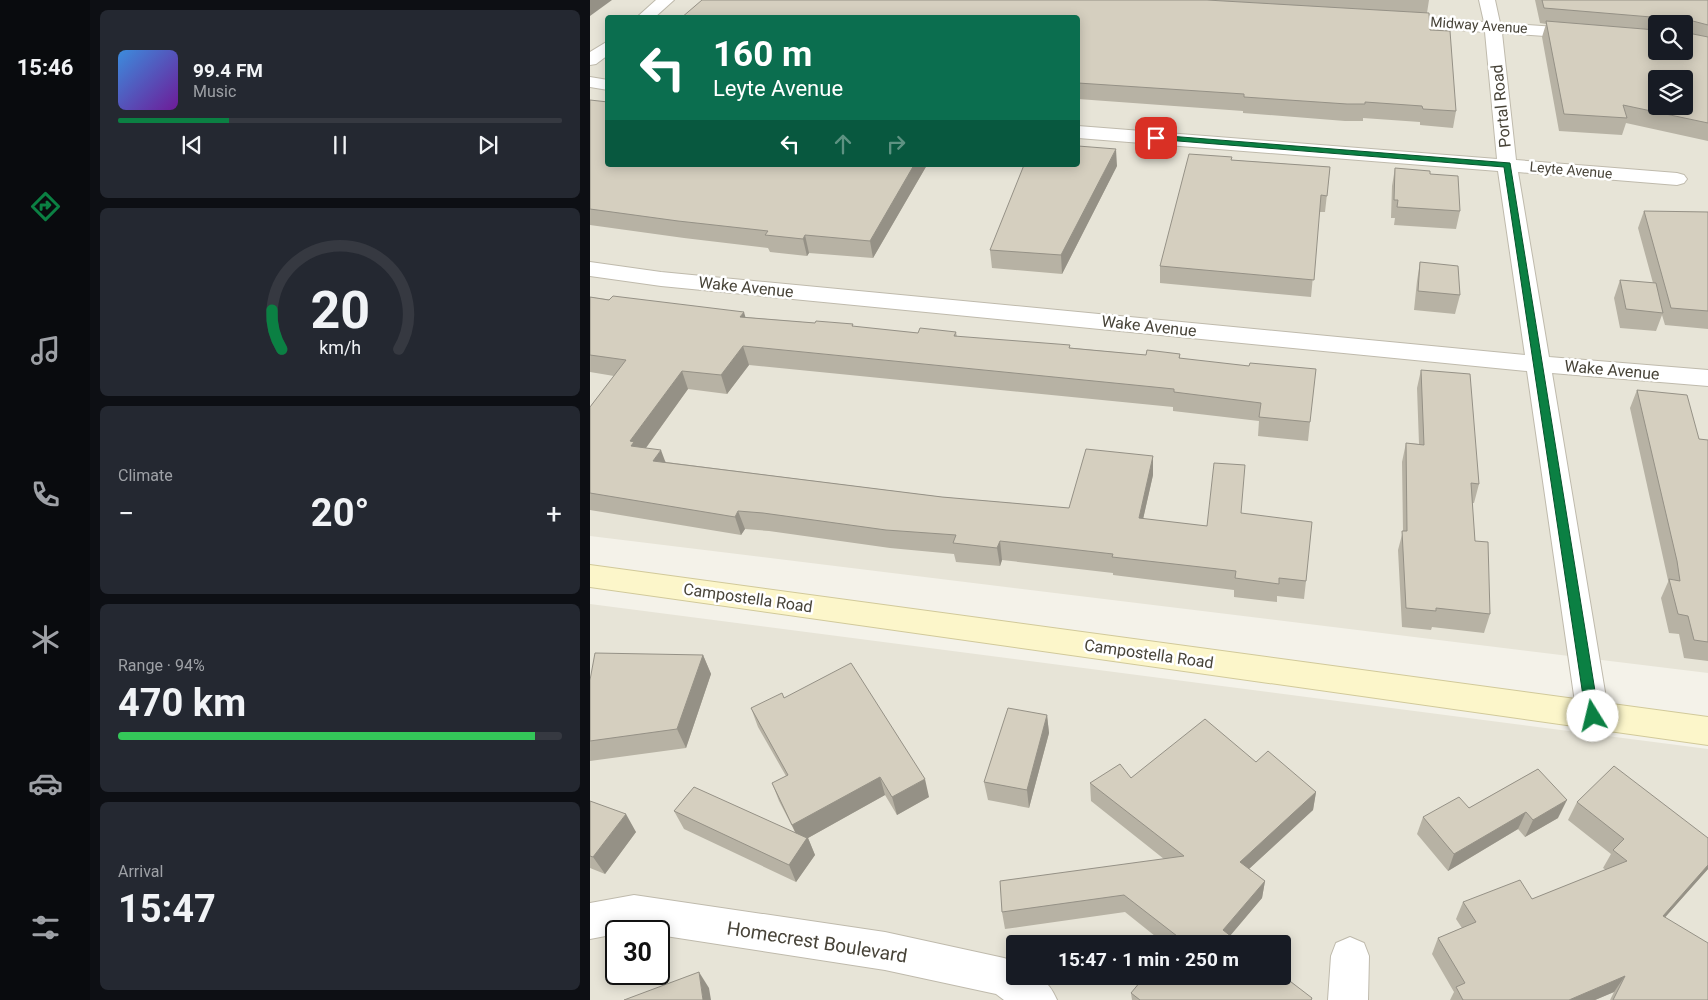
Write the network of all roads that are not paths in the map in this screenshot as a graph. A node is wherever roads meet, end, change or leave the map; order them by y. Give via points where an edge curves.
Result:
1 (666, 0) edge
2 (1487, 0) edge
3 (648, 15) edge
4 (1373, 19) edge
5 (1493, 26) junction
6 (1648, 38) edge
7 (605, 48) edge
8 (590, 60) edge
9 (590, 82) edge
10 (605, 84) edge
11 (1080, 132) edge
12 (1508, 165) junction
13 (1677, 179) dead end
14 (590, 269) edge
15 (1538, 364) junction
16 (1708, 378) edge
17 (590, 576) edge
18 (1593, 716) junction
19 (1708, 731) edge
20 (590, 922) edge
21 (1350, 956) dead end
22 (1037, 1000) edge
23 (1348, 1000) edge

1 - 3 street
2 - 5 street, Portal Road
4 - 5 street, Midway Avenue
5 - 6 street, Midway Avenue
5 - 12 street, Portal Road
7 - 8 street
9 - 10 street
11 - 12 street, Leyte Avenue
12 - 13 street, Leyte Avenue
12 - 15 street, Portal Road
14 - 15 street, Wake Avenue via 680,281
15 - 16 street, Wake Avenue
15 - 18 street, Portal Road
17 - 18 main road, Campostella Road
18 - 19 main road, Campostella Road
20 - 22 street, Homecrest Boulevard via 634,913 885,951 1004,977
21 - 23 street

